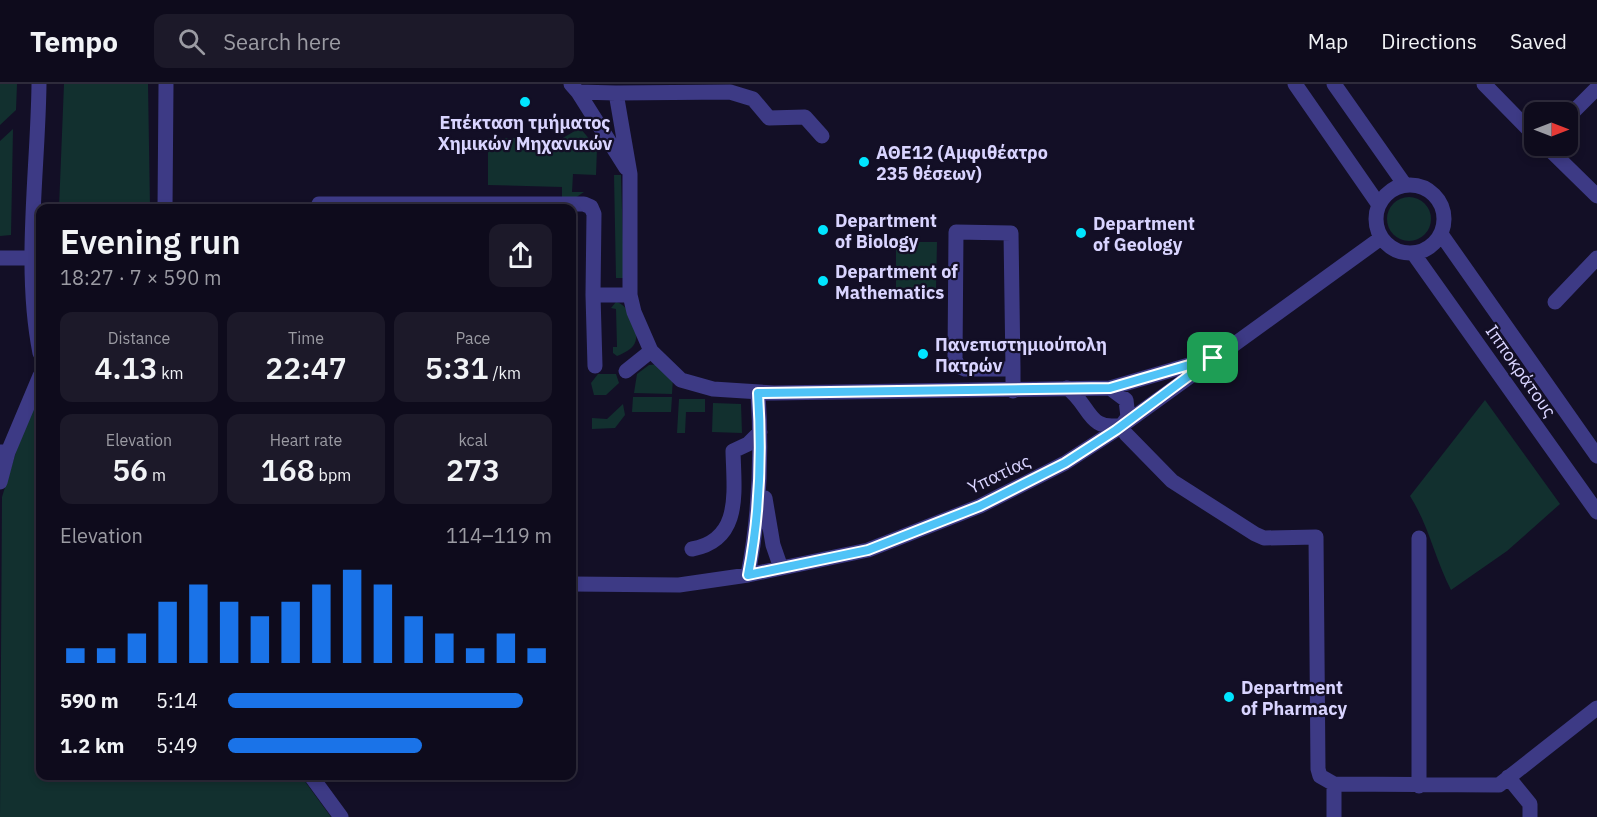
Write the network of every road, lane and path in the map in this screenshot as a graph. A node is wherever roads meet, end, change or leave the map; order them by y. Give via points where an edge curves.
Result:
1 (39, 84) edge
2 (1295, 84) edge
3 (1334, 84) edge
4 (1484, 84) edge
5 (166, 85) edge
6 (575, 88) edge
7 (1597, 88) edge
8 (616, 93) junction
9 (1578, 107) edge
10 (1524, 125) edge
11 (822, 136) dead end
12 (1556, 156) edge
13 (630, 174) junction
14 (1405, 185) junction
15 (1597, 196) edge
16 (38, 204) edge
17 (165, 204) edge
18 (576, 204) edge
19 (1379, 205) junction
20 (1441, 234) junction
21 (1381, 238) junction
22 (1413, 253) junction
23 (0, 258) edge
24 (36, 258) edge
25 (1597, 258) edge
26 (36, 286) edge
27 (593, 295) junction
28 (630, 295) junction
29 (1555, 302) dead end
30 (36, 321) edge
31 (651, 351) junction
32 (1213, 358) junction
33 (595, 366) dead end
34 (1013, 369) junction
35 (626, 371) dead end
36 (36, 384) edge
37 (1067, 388) junction
38 (1110, 388) junction
39 (1013, 391) junction
40 (758, 393) junction
41 (1089, 414) junction
42 (1124, 429) junction
43 (760, 432) junction
44 (4, 452) edge
45 (1079, 454) junction
46 (1597, 456) edge
47 (761, 477) junction
48 (0, 482) edge
49 (1597, 512) edge
50 (1419, 538) dead end
51 (692, 549) dead end
52 (782, 568) junction
53 (748, 575) junction
54 (576, 584) edge
55 (1597, 708) edge
56 (1508, 777) junction
57 (314, 780) edge
58 (1334, 784) junction
59 (1419, 786) junction
60 (341, 817) edge
61 (1334, 817) edge
62 (1530, 817) edge

1 - 16 street
2 - 19 street
3 - 14 street
4 - 10 street
5 - 17 street
6 - 8 street
6 - 13 street
7 - 9 street
8 - 11 street via 730,92 753,99 769,118 805,117
8 - 13 street
12 - 15 street
13 - 28 street
14 - 19 street via 1389,191
14 - 20 street via 1422,187 1434,195 1444,214
18 - 27 street via 591,207 594,214
19 - 21 street via 1376,222
20 - 22 street via 1427,248
20 - 46 street, Ιπποκράτους
21 - 22 street via 1393,248
21 - 32 street, Υπατίας
22 - 49 street, Ιπποκράτους
23 - 24 street
25 - 29 street
26 - 30 street
27 - 28 street
27 - 33 street
28 - 31 street
31 - 35 street
31 - 40 street via 681,380 701,387
32 - 38 street
32 - 42 street, Υπατίας
34 - 34 street via 1011,233 956,232 955,359 965,369
34 - 39 street
36 - 44 street
37 - 38 street
37 - 39 street
37 - 41 street via 1077,395
38 - 42 street via 1126,400 1128,417
39 - 40 street
40 - 43 street
41 - 42 street via 1104,427
41 - 45 street
42 - 45 street, Υπατίας
42 - 58 street via 1172,481 1255,534 1264,538 1316,537 1318,769 1320,776
43 - 47 street
43 - 51 street via 733,451 731,515 723,535 709,546
44 - 48 street
45 - 52 street, Υπατίας via 980,506 923,530 868,550
47 - 52 street via 773,545
47 - 53 street
50 - 59 street
52 - 53 street, Υπατίας
53 - 54 street, Υπατίας via 680,585
55 - 56 street
56 - 59 street via 1498,785
56 - 62 street via 1530,804
57 - 60 street
58 - 59 street
58 - 61 street

